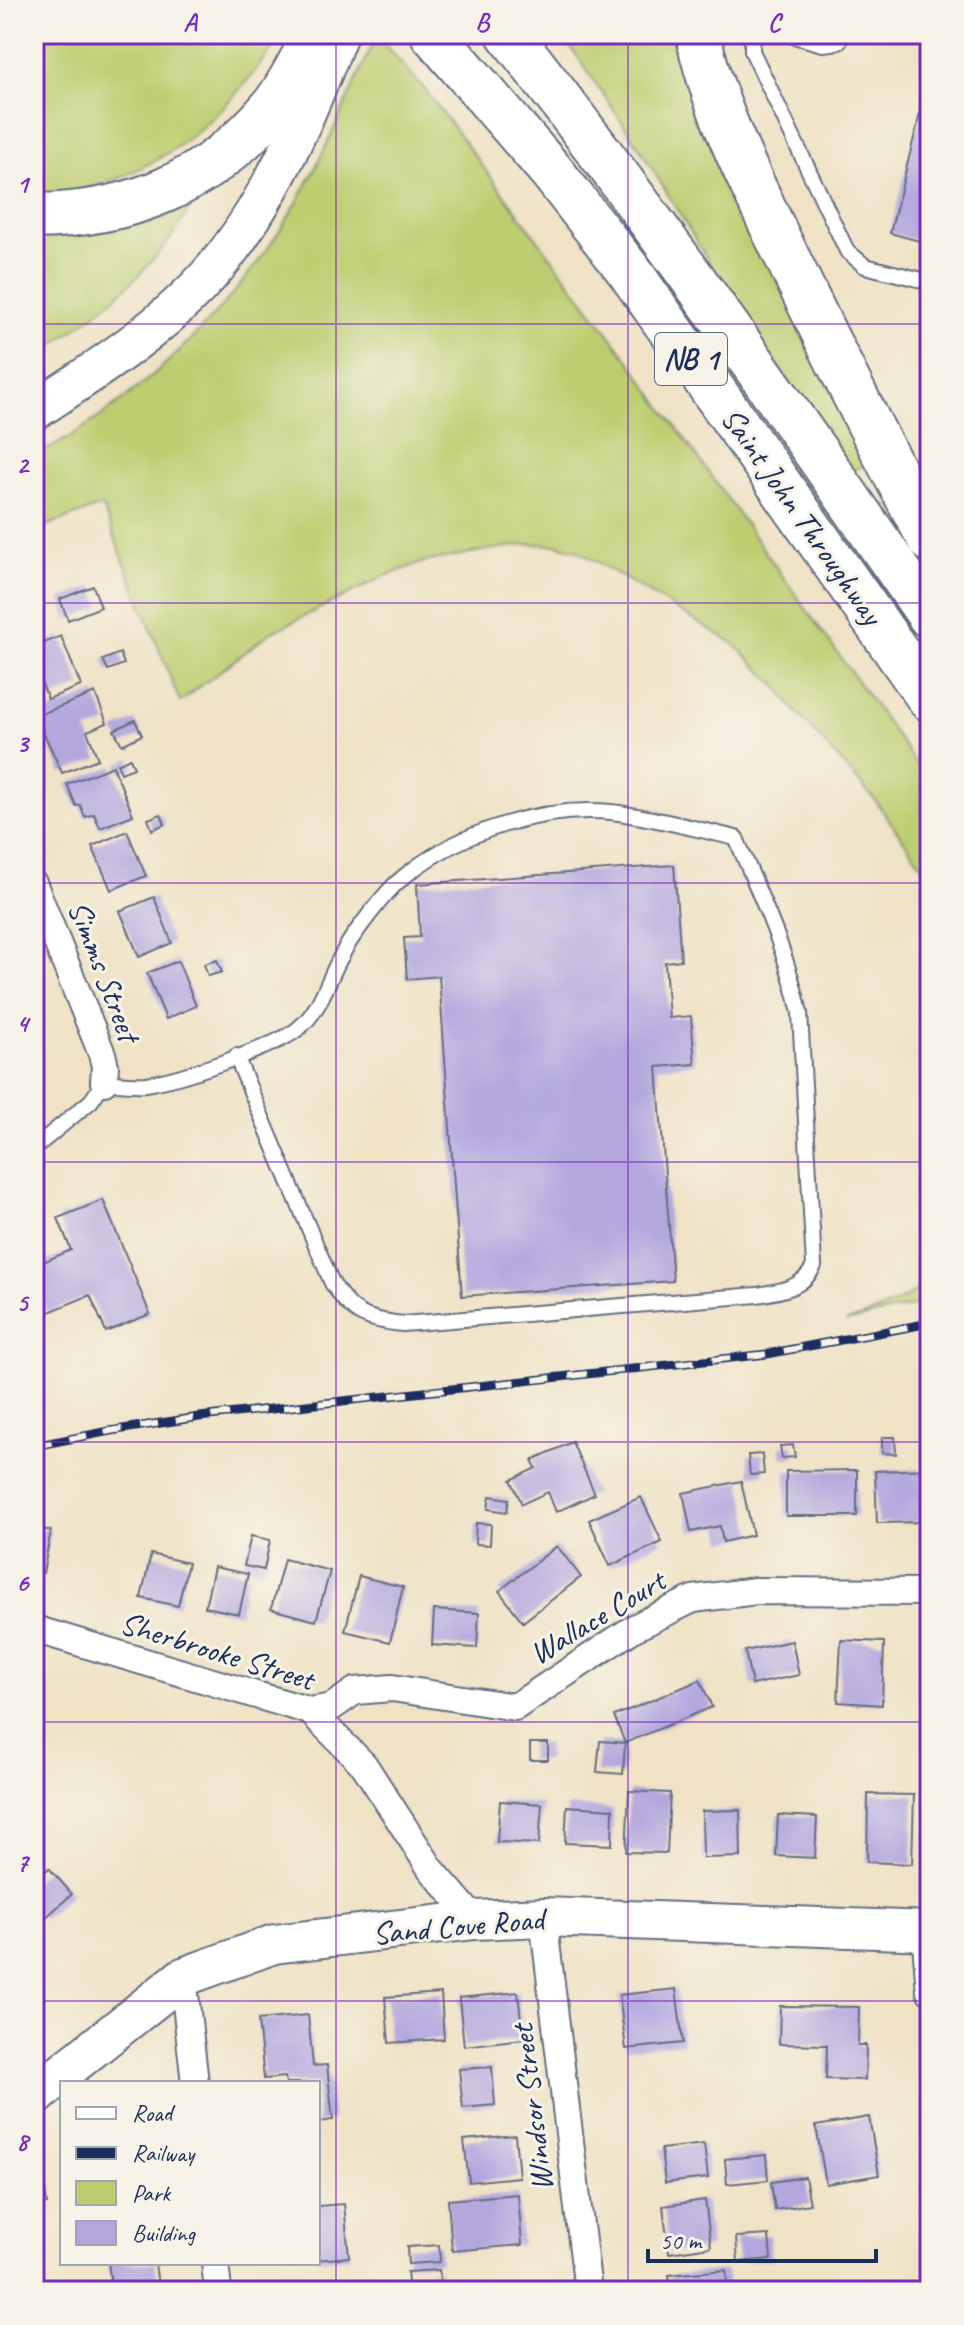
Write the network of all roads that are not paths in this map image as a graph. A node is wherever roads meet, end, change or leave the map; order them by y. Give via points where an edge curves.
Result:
1 (419, 34) edge
2 (433, 34) edge
3 (509, 34) edge
4 (698, 34) edge
5 (757, 34) edge
6 (787, 34) edge
7 (836, 37) edge
8 (319, 51) edge
9 (490, 101) junction
10 (34, 216) edge
11 (930, 282) edge
12 (34, 411) edge
13 (930, 539) edge
14 (930, 616) edge
15 (930, 699) edge
16 (34, 885) edge
17 (236, 1056) junction
18 (104, 1082) junction
19 (34, 1148) edge
20 (930, 1592) edge
21 (34, 1629) edge
22 (310, 1711) junction
23 (543, 1917) junction
24 (475, 1920) junction
25 (928, 1930) edge
26 (183, 1977) junction
27 (930, 1991) edge
28 (195, 2081) edge
29 (34, 2098) edge
30 (215, 2265) edge
31 (218, 2291) edge
32 (588, 2291) edge

1 - 9 highway
2 - 9 highway, Saint John Throughway / NB 1
3 - 14 highway, Saint John Throughway / NB 1 via 660,233
4 - 13 highway via 753,185 868,425
5 - 11 lane via 752,51 847,251 865,266
6 - 7 lane via 823,44
8 - 10 highway via 246,136 187,180 103,211
8 - 12 street via 299,129 267,193 223,257 145,333
9 - 15 highway, Saint John Throughway / NB 1 via 630,272
16 - 18 street, Simms Street via 102,1054
17 - 17 lane via 332,1283 362,1316 403,1324 757,1295 801,1283 814,1266 800,1013 790,973 736,838 608,812 531,818 480,834 425,861 385,896 342,954 300,1028
17 - 18 lane via 162,1081
18 - 19 lane via 91,1101
20 - 22 street, Wallace Court via 756,1591 693,1599 634,1628 515,1707 392,1688 355,1691 332,1707
21 - 22 street, Sherbrooke Street
22 - 24 street, Sherbrooke Street via 364,1765 431,1869
23 - 24 street, Sand Cove Road
23 - 25 street, Sand Cove Road
23 - 32 street, Windsor Street
24 - 26 street, Sand Cove Road via 274,1944
25 - 27 street
26 - 28 street
26 - 29 street, Sand Cove Road
30 - 31 street

